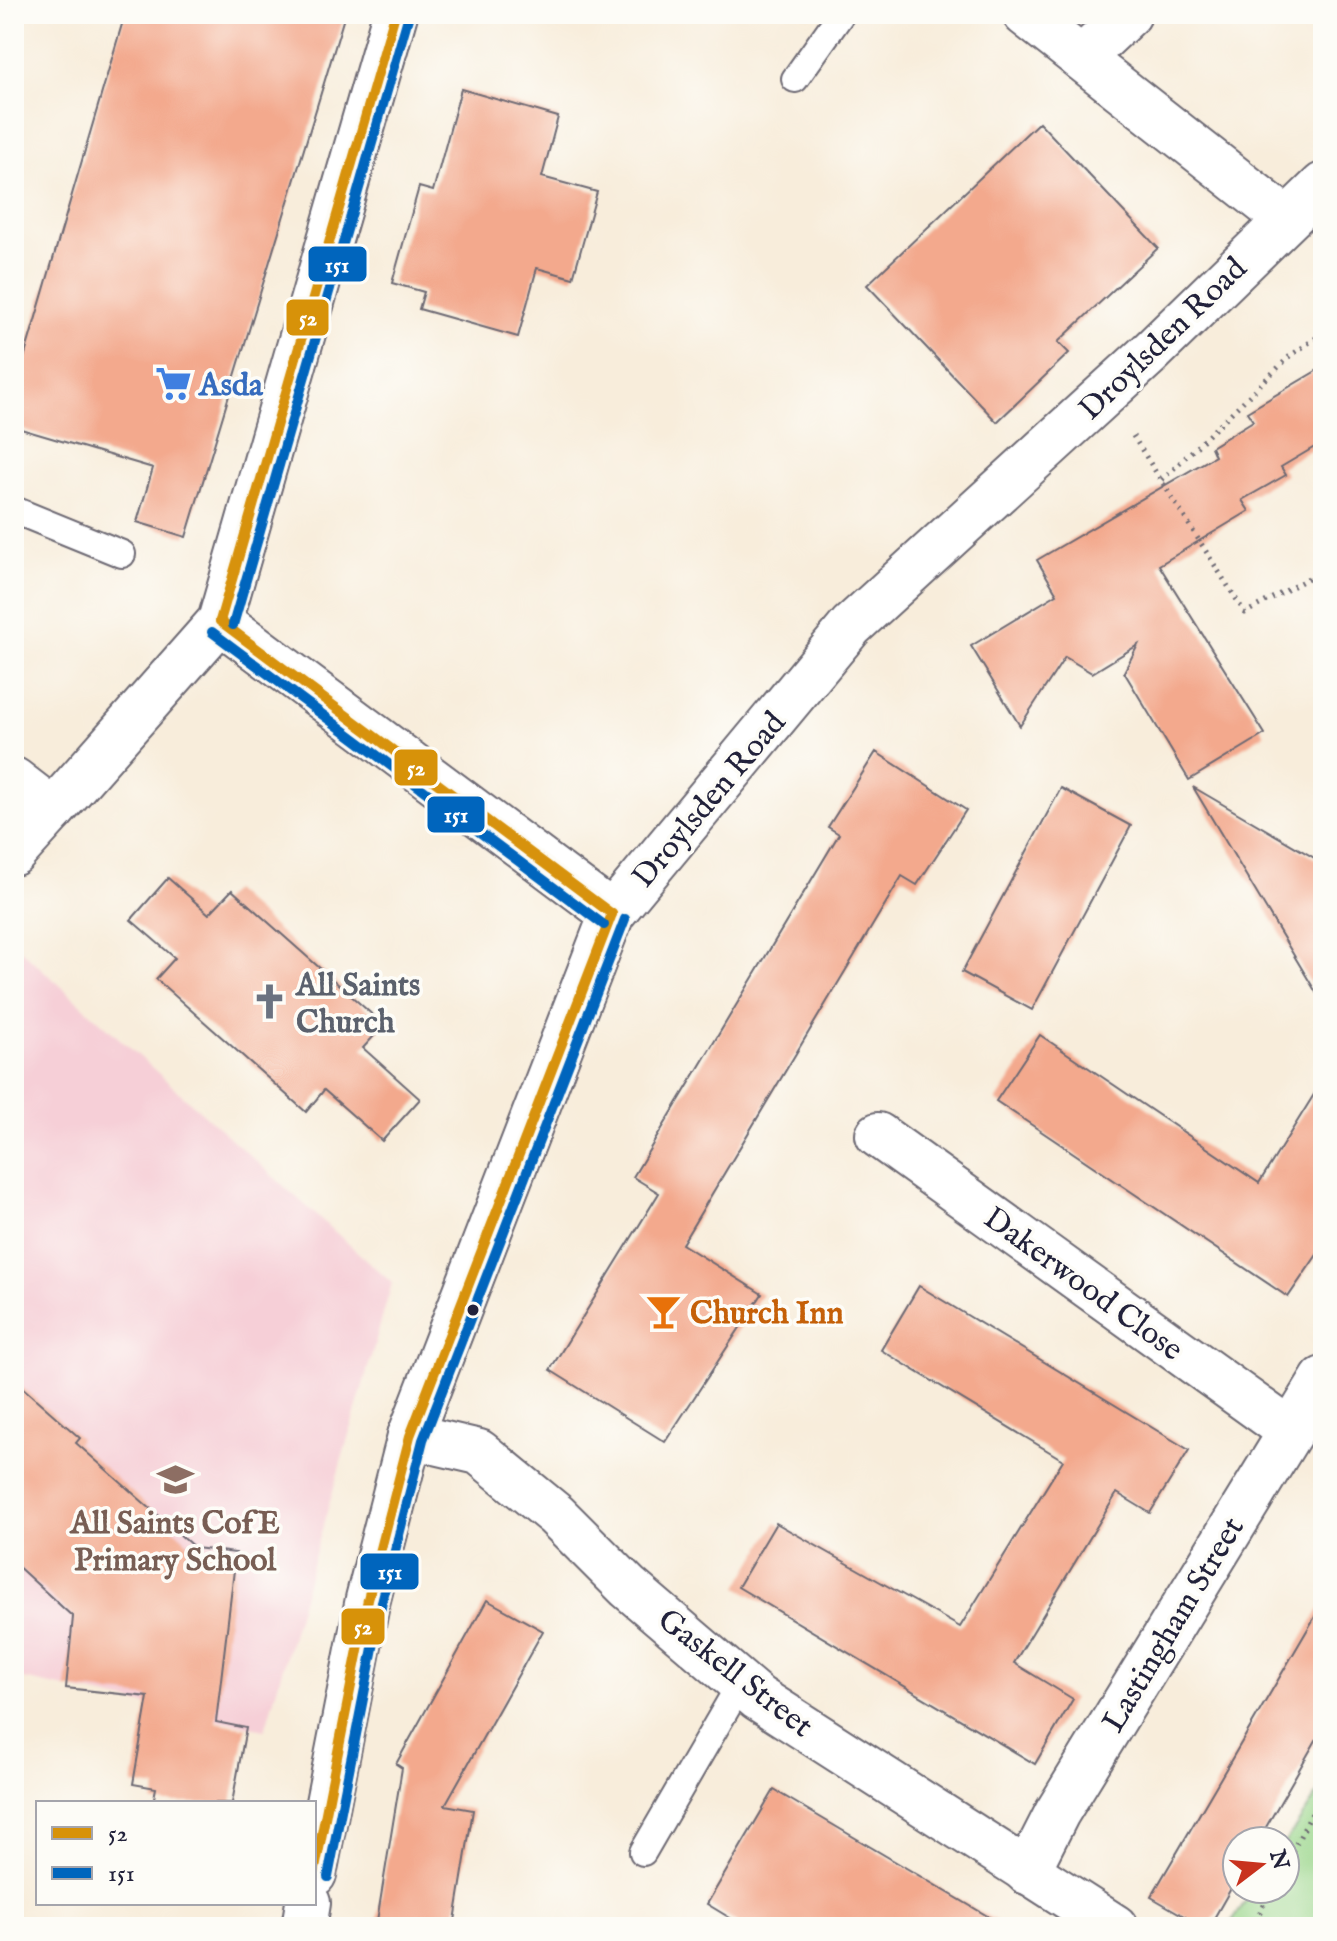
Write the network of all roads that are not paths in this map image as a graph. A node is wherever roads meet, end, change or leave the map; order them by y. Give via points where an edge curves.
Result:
1 (395, 14) edge
2 (841, 14) edge
3 (1025, 14) edge
4 (1129, 14) edge
5 (1083, 57) junction
6 (795, 79) dead end
7 (1323, 185) edge
8 (1286, 219) junction
9 (14, 510) edge
10 (122, 554) dead end
11 (220, 621) junction
12 (14, 780) edge
13 (53, 810) junction
14 (14, 853) edge
15 (612, 914) junction
16 (878, 1135) dead end
17 (1323, 1379) edge
18 (1290, 1431) junction
19 (410, 1436) junction
20 (741, 1683) junction
21 (643, 1852) dead end
22 (316, 1864) edge
23 (1027, 1872) junction
24 (308, 1905) edge
25 (304, 1927) edge
26 (1115, 1927) edge

1 - 11 street
2 - 6 lane
3 - 5 street
4 - 5 street
5 - 8 street
7 - 8 street, Droylsden Road
8 - 15 street, Droylsden Road via 1149,354 851,626
9 - 10 lane
11 - 13 street
11 - 15 street
12 - 13 street
13 - 14 street
15 - 19 street, Droylsden Road
16 - 18 street, Dakerwood Close
17 - 18 street, Lastingham Street
18 - 23 street, Lastingham Street via 1057,1813
19 - 20 street, Gaskell Street via 479,1452
19 - 22 street, Droylsden Road via 368,1599
20 - 21 lane
20 - 23 street, Gaskell Street
23 - 26 street, Gaskell Street
24 - 25 street

